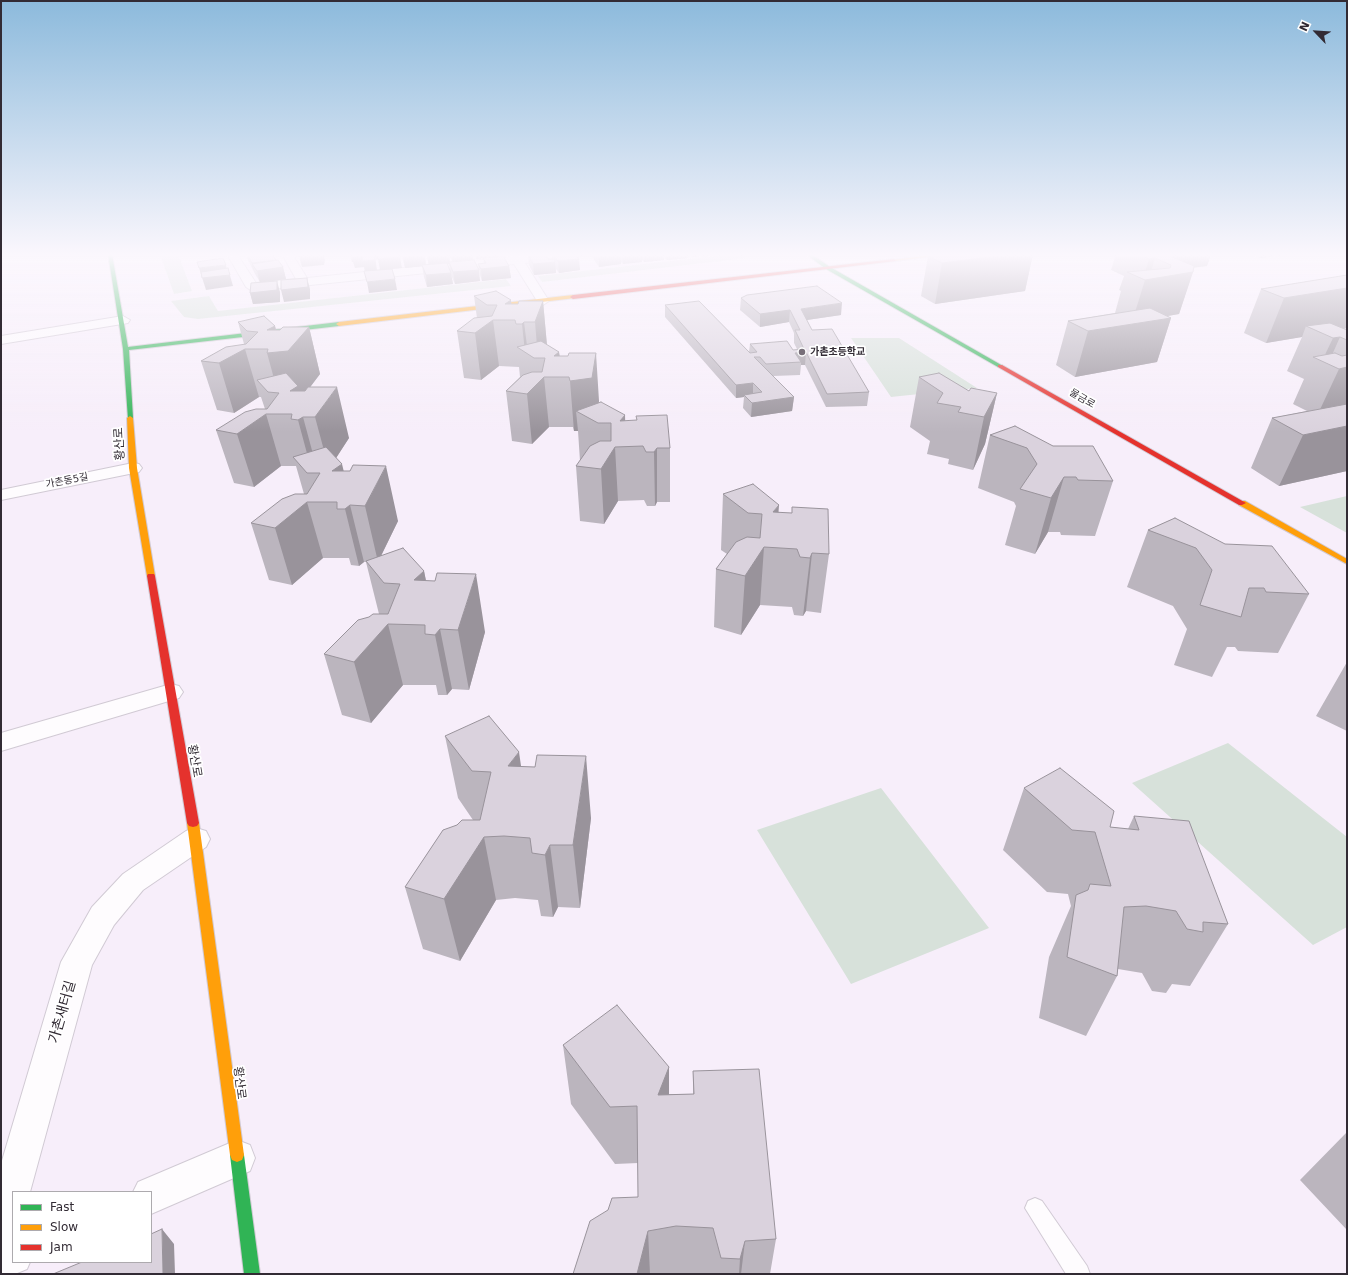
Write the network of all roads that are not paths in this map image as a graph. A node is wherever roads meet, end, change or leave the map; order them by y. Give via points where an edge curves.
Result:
1 (122, 314) edge
2 (434, 314) edge
3 (908, 314) edge
4 (123, 320) junction
5 (1, 340) edge
6 (126, 349) junction
7 (133, 468) junction
8 (1, 495) edge
9 (1347, 562) edge
10 (171, 692) junction
11 (1, 742) edge
12 (196, 840) junction
13 (237, 1158) junction
14 (152, 1195) edge
15 (1035, 1208) dead end
16 (1, 1229) edge
17 (12, 1255) edge
18 (1, 1260) edge
19 (252, 1274) edge
20 (1079, 1274) edge

1 - 4 street, 황산로
2 - 6 street
3 - 9 street, 물금로
4 - 5 street
4 - 6 street, 황산로
6 - 7 street, 황산로
7 - 8 street, 가촌동5길
7 - 10 street, 황산로
10 - 11 street
10 - 12 street, 황산로
12 - 13 street, 황산로
12 - 16 street, 가촌새터길 via 133,882 103,916 77,962
13 - 14 street
13 - 19 street, 황산로
15 - 20 lane
17 - 18 street

